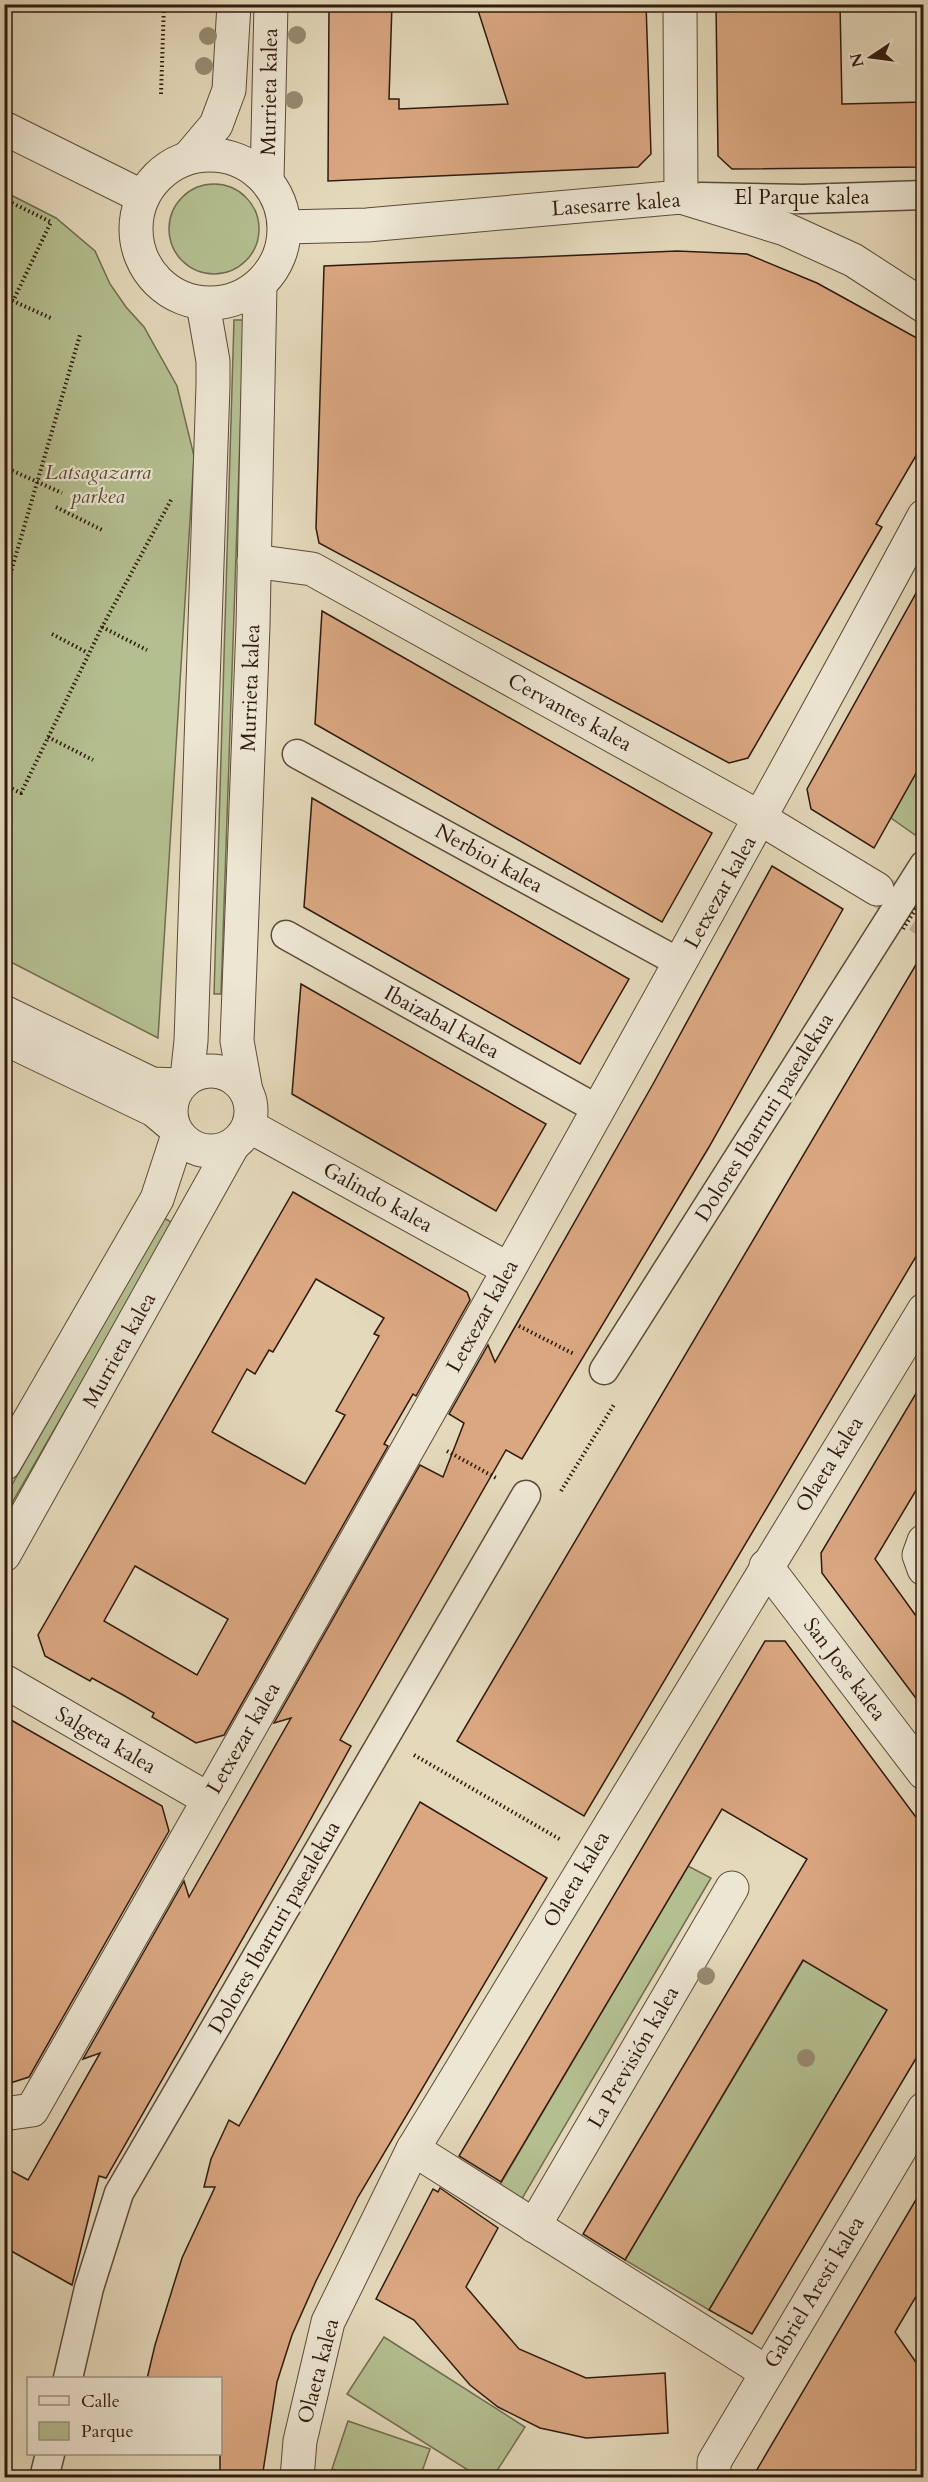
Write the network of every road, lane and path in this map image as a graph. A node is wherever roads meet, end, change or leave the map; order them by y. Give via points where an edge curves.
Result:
1 (164, 4) edge
2 (234, 4) edge
3 (271, 4) edge
4 (680, 4) edge
5 (161, 94) dead end
6 (4, 128) edge
7 (189, 157) junction
8 (267, 180) junction
9 (924, 195) edge
10 (141, 196) junction
11 (681, 196) junction
12 (4, 199) edge
13 (285, 227) junction
14 (260, 285) junction
15 (4, 297) edge
16 (13, 301) junction
17 (203, 304) junction
18 (924, 306) edge
19 (53, 319) dead end
20 (80, 335) dead end
21 (4, 467) edge
22 (37, 482) junction
23 (177, 490) dead end
24 (62, 493) dead end
25 (56, 507) dead end
26 (924, 516) edge
27 (104, 531) dead end
28 (254, 561) junction
29 (4, 596) edge
30 (102, 627) junction
31 (52, 634) dead end
32 (147, 650) dead end
33 (88, 653) junction
34 (48, 737) junction
35 (297, 754) dead end
36 (93, 760) dead end
37 (4, 784) edge
38 (761, 819) junction
39 (924, 865) edge
40 (877, 890) tunnel mouth
41 (919, 904) dead end
42 (903, 929) dead end
43 (286, 935) dead end
44 (680, 963) junction
45 (4, 1012) edge
46 (4, 1038) edge
47 (183, 1082) junction
48 (246, 1091) junction
49 (597, 1109) junction
50 (176, 1130) junction
51 (241, 1135) junction
52 (508, 1269) junction
53 (486, 1309) junction
54 (924, 1310) edge
55 (604, 1370) joint
56 (418, 1434) junction
57 (4, 1464) edge
58 (526, 1495) joint
59 (924, 1541) edge
60 (4, 1555) edge
61 (766, 1566) junction
62 (924, 1569) edge
63 (4, 1681) edge
64 (384, 1737) junction
65 (924, 1773) edge
66 (208, 1799) junction
67 (590, 1857) junction
68 (732, 1888) dead end
69 (924, 2109) edge
70 (18, 2112) edge
71 (414, 2149) junction
72 (534, 2226) junction
73 (766, 2372) junction
74 (68, 2377) edge
75 (50, 2455) edge
76 (44, 2478) edge
77 (297, 2478) edge
78 (714, 2478) edge

1 - 5 path
2 - 7 street, Murrieta kalea via 229,90 216,125
3 - 8 street, Murrieta kalea
4 - 11 street
6 - 10 street
7 - 8 street via 231,157 251,166
7 - 10 street via 158,175
8 - 13 street via 280,202
9 - 11 street, El Parque kalea via 803,199
10 - 17 street via 136,238 143,262 158,282 172,292
11 - 13 street, Lasesarre kalea via 367,225
11 - 18 street, Lasesarre kalea via 795,234 853,260
12 - 16 path via 51,222
13 - 14 street via 283,249
14 - 17 street via 243,297
14 - 28 street, Murrieta kalea
15 - 16 path
16 - 19 path
17 - 47 street via 213,385 191,1021
20 - 22 path
21 - 22 path
22 - 24 path
22 - 29 path
23 - 30 path
25 - 27 path
26 - 38 street, Letxezar kalea
28 - 38 street, Cervantes kalea via 312,568
28 - 48 street, Murrieta kalea via 237,1041
30 - 32 path
30 - 33 path
31 - 33 path
33 - 34 path
34 - 36 path
34 - 37 path via 21,793
35 - 44 street, Nerbioi kalea
38 - 40 street, Cervantes kalea
38 - 44 street, Letxezar kalea
39 - 55 street, Dolores Ibarruri pasealekua
41 - 42 path, bridge
43 - 49 street, Ibaizabal kalea
44 - 49 street, Letxezar kalea
45 - 47 street via 152,1084
46 - 50 street via 154,1110
47 - 48 street via 199,1072 213,1071 232,1077
47 - 50 street via 171,1105
48 - 51 street via 251,1112
49 - 52 street, Letxezar kalea
50 - 51 street via 187,1144 210,1152
50 - 57 street, Murrieta kalea via 157,1198
51 - 52 street, Galindo kalea
51 - 60 street, Murrieta kalea
52 - 53 street, Letxezar kalea
53 - 55 path
53 - 56 street, Letxezar kalea
54 - 61 street, Olaeta kalea
56 - 58 path
56 - 66 street, Letxezar kalea
58 - 64 street, Dolores Ibarruri pasealekua
59 - 62 street via 919,1555
61 - 65 street, San Jose kalea
61 - 67 street, Olaeta kalea
63 - 66 street, Salgeta kalea
64 - 67 path
64 - 74 street, Dolores Ibarruri pasealekua via 119,2193 89,2288
66 - 70 street, Letxezar kalea
67 - 71 street, Olaeta kalea
68 - 72 street, La Previsión kalea
69 - 73 street, Gabriel Aresti kalea
71 - 72 street
71 - 77 street, Olaeta kalea via 328,2322 300,2440
72 - 73 street
73 - 78 street, Gabriel Aresti kalea via 714,2462
75 - 76 street

